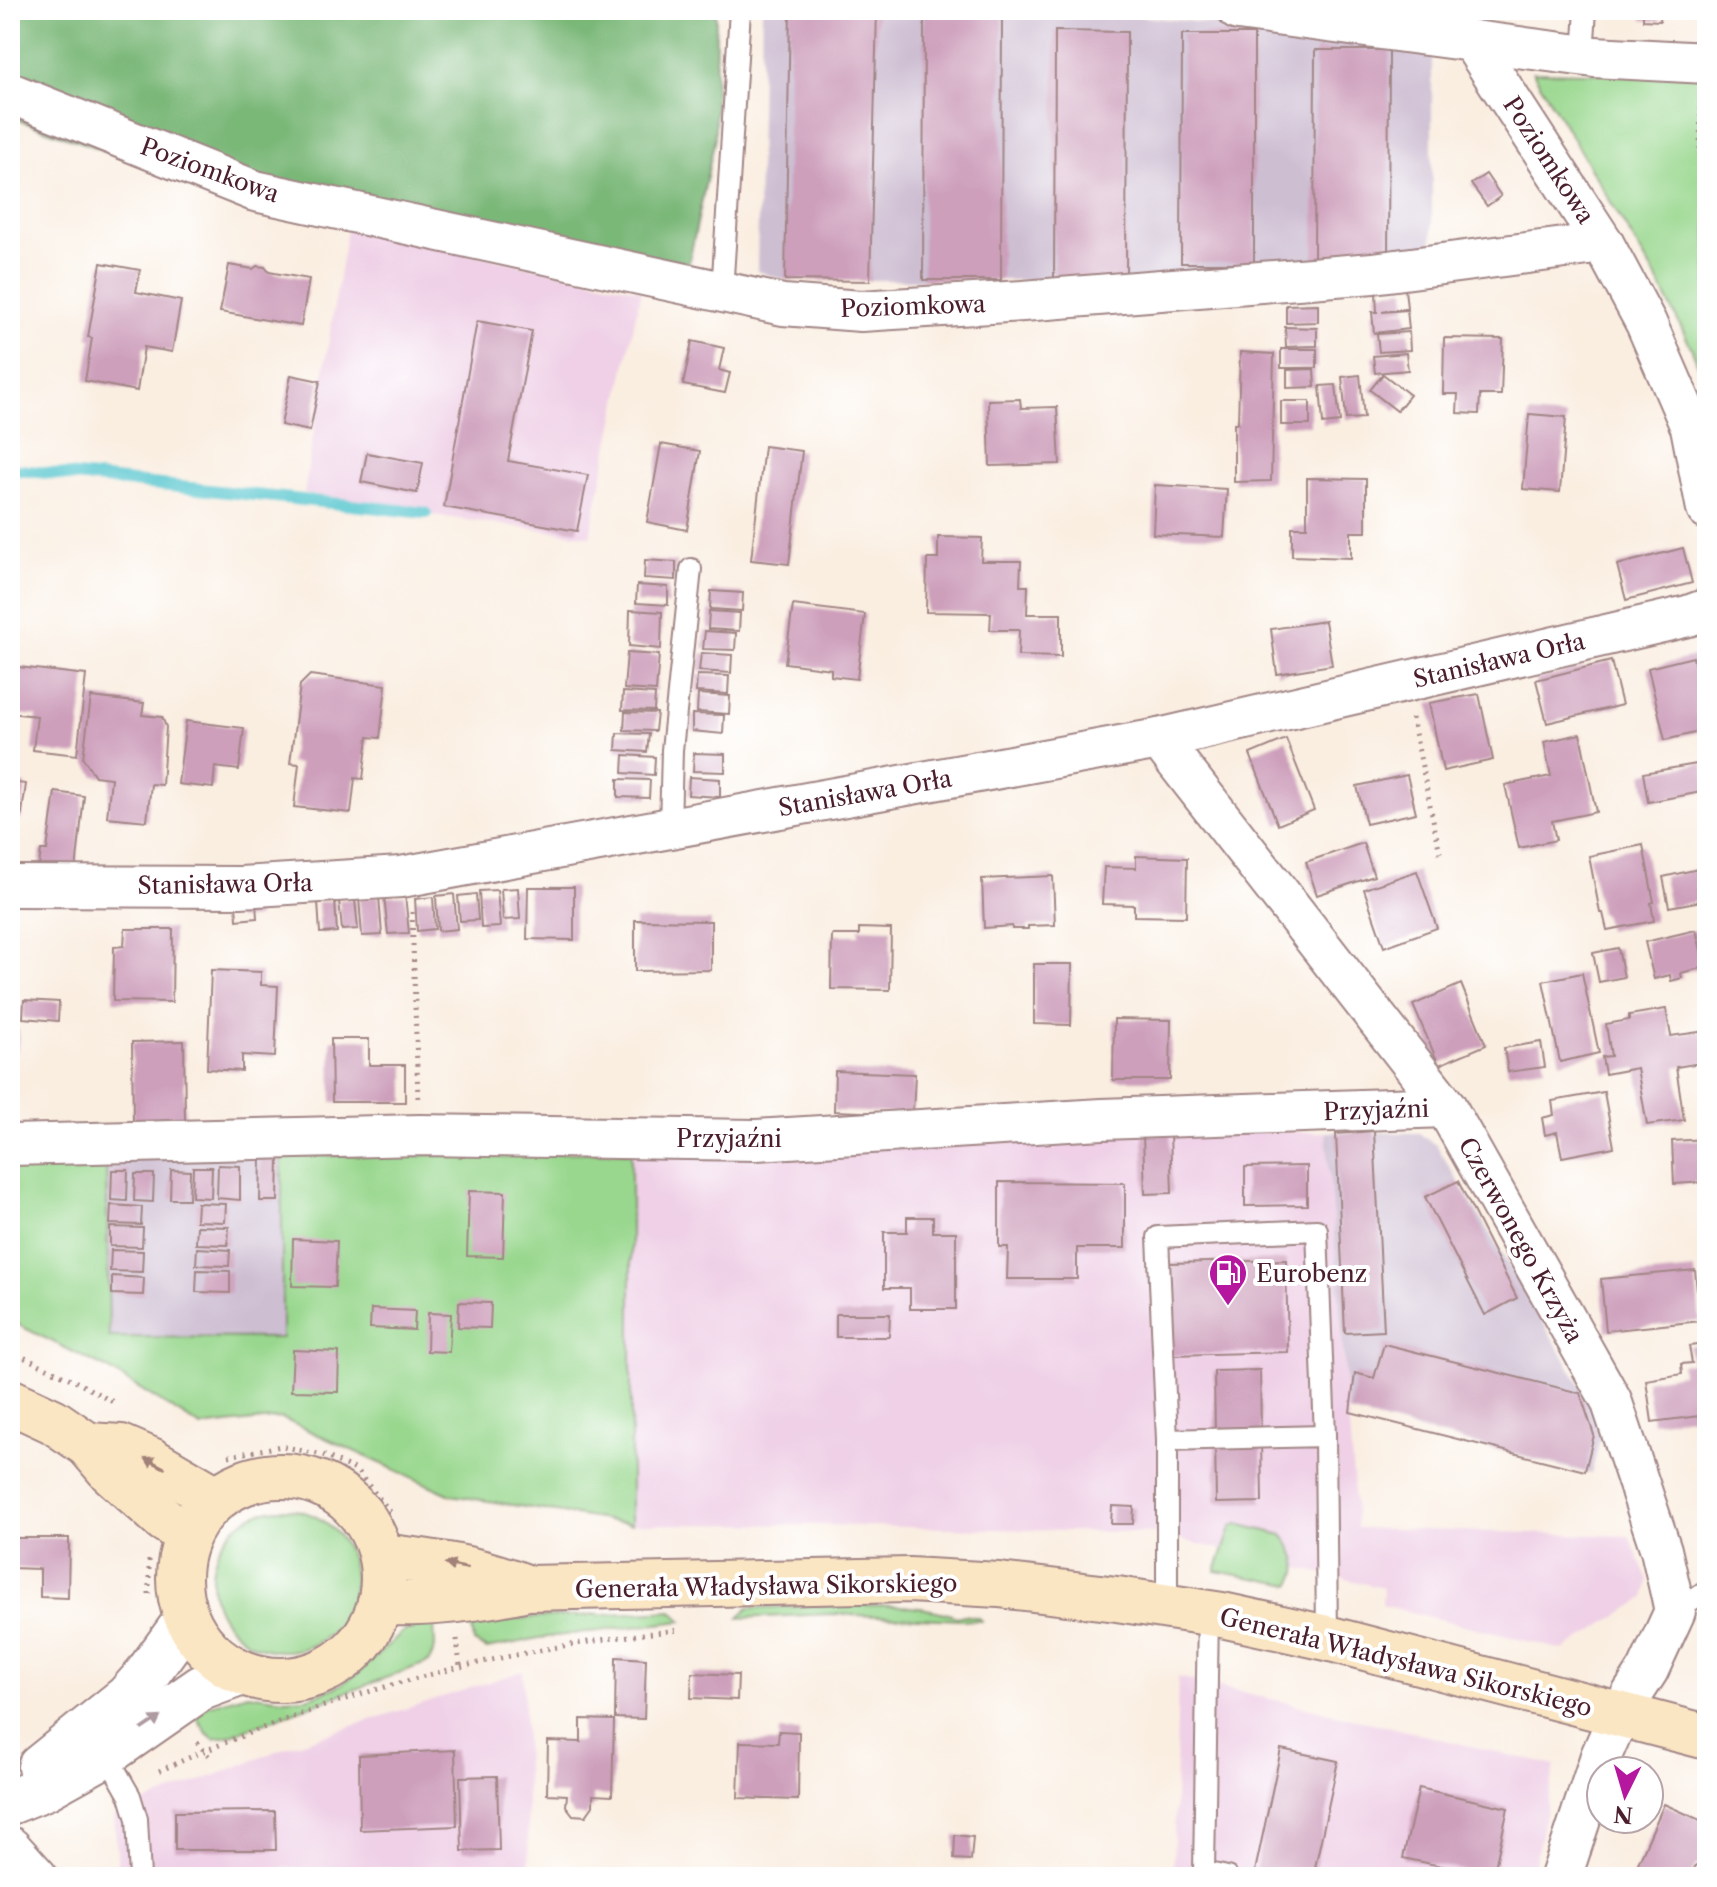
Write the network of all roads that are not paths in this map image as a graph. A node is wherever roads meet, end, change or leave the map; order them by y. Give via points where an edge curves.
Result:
1 (740, 10) edge
2 (1241, 10) edge
3 (1586, 10) edge
4 (1471, 40) junction
5 (1583, 55) junction
6 (1704, 74) edge
7 (10, 93) edge
8 (1603, 243) junction
9 (722, 292) junction
10 (1707, 509) edge
11 (691, 569) dead end
12 (1707, 609) edge
13 (1159, 739) junction
14 (670, 828) junction
15 (10, 886) edge
16 (1446, 1107) junction
17 (10, 1145) edge
18 (10, 1401) edge
19 (1325, 1436) junction
20 (1167, 1440) junction
21 (88, 1445) junction
22 (216, 1498) junction
23 (188, 1535) junction
24 (381, 1556) junction
25 (528, 1588) junction
26 (1691, 1600) edge
27 (380, 1603) junction
28 (1187, 1610) junction
29 (168, 1612) junction
30 (1327, 1638) junction
31 (242, 1673) junction
32 (1619, 1715) junction
33 (1707, 1737) edge
34 (115, 1770) junction
35 (10, 1792) edge
36 (10, 1802) edge
37 (10, 1847) edge
38 (1204, 1875) edge
39 (37, 1877) edge
40 (140, 1877) edge
41 (1227, 1877) edge
42 (1561, 1877) edge

1 - 9 lane
2 - 4 street
3 - 5 lane
4 - 5 street
4 - 8 street, Poziomkowa
5 - 6 street via 1668,63
7 - 9 street, Poziomkowa via 255,191
8 - 9 street, Poziomkowa via 1373,273 861,311 783,305
8 - 10 street via 1646,323 1691,427
11 - 14 lane via 672,750
12 - 13 street, Stanisława Orła
13 - 14 street, Stanisława Orła
13 - 16 street, Czerwonego Krzyża
14 - 15 street, Stanisława Orła via 410,876 240,887
16 - 17 street, Przyjaźni via 1102,1119 756,1140 420,1135
16 - 26 street, Czerwonego Krzyża via 1611,1400 1661,1550
18 - 21 main road
19 - 20 lane
19 - 20 lane via 1317,1230 1158,1237
19 - 30 lane
20 - 28 lane
22 -> 21 main road via 121,1447
21 - 23 main road via 110,1471
22 - 23 main road
22 - 24 main road via 246,1481 280,1475 314,1481 345,1498 368,1524
23 - 29 main road via 179,1562 179,1591
25 -> 24 main road, Generała Władysława Sikorskiego via 486,1572
24 - 27 main road
25 - 27 main road, Generała Władysława Sikorskiego via 421,1605
25 - 28 main road, Generała Władysława Sikorskiego via 909,1580 999,1585
26 - 32 street, Czerwonego Krzyża
27 - 31 main road via 366,1635 342,1660 311,1676 276,1680
28 - 30 main road, Generała Władysława Sikorskiego
28 - 38 lane
29 - 31 main road via 219,1660
29 - 35 street via 144,1678
30 - 32 main road, Generała Władysława Sikorskiego
34 -> 31 street via 201,1688
32 - 33 main road, Generała Władysława Sikorskiego
32 - 42 street, Czerwonego Krzyża
34 - 36 street
34 - 40 lane via 137,1819
37 - 39 street
38 - 41 lane

